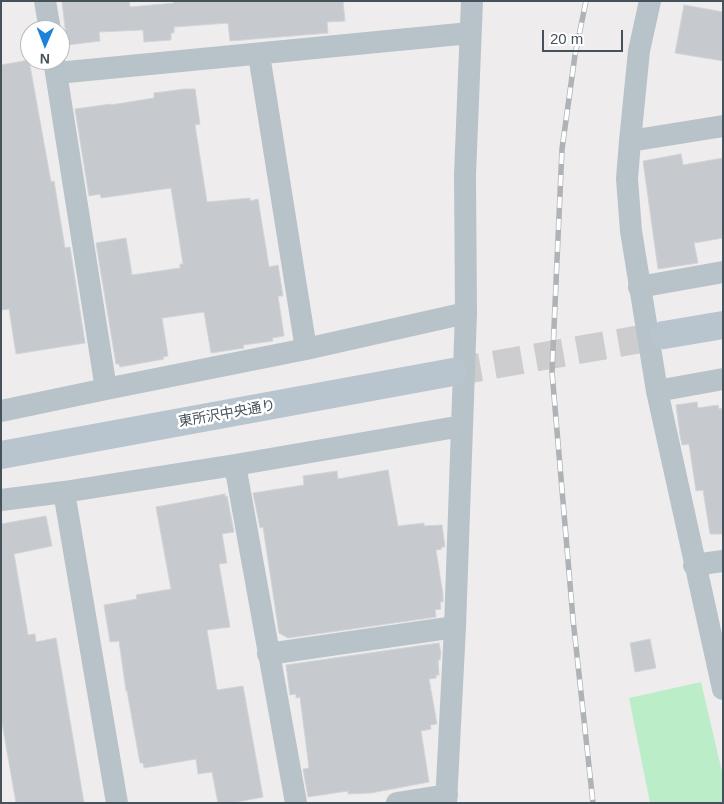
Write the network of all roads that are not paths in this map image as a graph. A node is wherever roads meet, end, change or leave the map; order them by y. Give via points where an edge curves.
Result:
1 (45, 1) edge
2 (472, 1) edge
3 (650, 1) edge
4 (48, 20) edge
5 (470, 33) junction
6 (259, 55) junction
7 (70, 66) edge
8 (56, 70) edge
9 (723, 126) edge
10 (630, 141) junction
11 (723, 272) edge
12 (640, 287) junction
13 (466, 313) junction
14 (723, 325) edge
15 (664, 335) tunnel mouth
16 (306, 349) junction
17 (453, 372) tunnel mouth
18 (723, 379) edge
19 (106, 388) junction
20 (657, 391) junction
21 (1, 412) edge
22 (462, 426) junction
23 (1, 455) edge
24 (235, 465) junction
25 (64, 492) junction
26 (1, 500) edge
27 (723, 561) edge
28 (694, 565) junction
29 (455, 626) junction
30 (268, 654) junction
31 (723, 689) edge
32 (446, 799) edge
33 (117, 803) edge
34 (296, 803) edge
35 (397, 803) edge

1 - 4 street
2 - 5 street
3 - 10 street via 639,51
5 - 6 street
5 - 13 street via 465,175
6 - 7 street
6 - 16 street
8 - 19 street
9 - 10 street
10 - 12 street via 627,179
11 - 12 street
12 - 20 street
13 - 16 street
13 - 22 street
14 - 15 street
16 - 19 street
17 - 23 street, 東所沢中央通り
18 - 20 street
19 - 21 street
20 - 28 street
22 - 24 street
22 - 29 street
24 - 25 street
24 - 30 street
25 - 26 street
25 - 33 street
27 - 28 street
28 - 31 street
29 - 30 street
29 - 32 street
30 - 34 street
32 - 35 street

